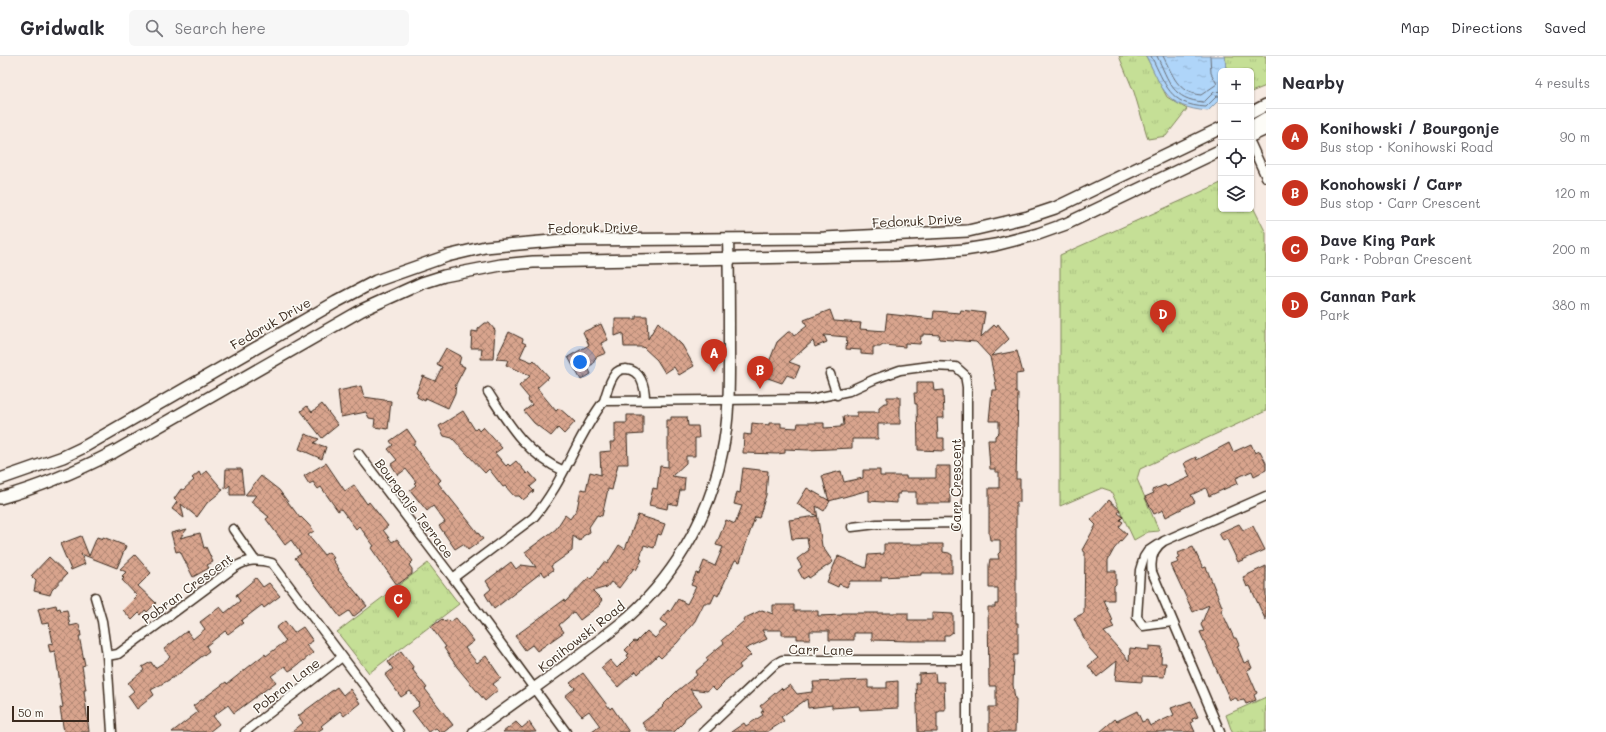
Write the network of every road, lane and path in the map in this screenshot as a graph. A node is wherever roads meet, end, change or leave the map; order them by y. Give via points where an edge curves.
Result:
1 (1266, 106) edge
2 (1254, 112) edge
3 (1266, 118) edge
4 (1254, 125) edge
5 (1218, 129) edge
6 (1266, 129) edge
7 (1254, 135) edge
8 (1218, 151) edge
9 (1254, 151) edge
10 (1266, 177) edge
11 (728, 239) junction
12 (728, 259) junction
13 (830, 374) dead end
14 (488, 392) dead end
15 (837, 395) junction
16 (645, 399) junction
17 (727, 399) junction
18 (604, 400) junction
19 (358, 453) dead end
20 (564, 472) junction
21 (0, 479) edge
22 (0, 498) edge
23 (1265, 498) edge
24 (966, 522) junction
25 (852, 527) dead end
26 (233, 529) dead end
27 (1159, 544) junction
28 (254, 559) junction
29 (453, 578) junction
30 (95, 597) dead end
31 (1172, 622) junction
32 (107, 656) junction
33 (342, 657) junction
34 (967, 660) junction
35 (534, 688) junction
36 (112, 732) edge
37 (245, 732) edge
38 (399, 732) edge
39 (474, 732) edge
40 (566, 732) edge
41 (703, 732) edge
42 (967, 732) edge
43 (1220, 732) edge

1 - 2 main road
3 - 4 main road
5 - 11 main road, Fedoruk Drive via 1069,202 1028,218 1000,225 923,235
6 - 7 main road
8 - 12 main road via 1066,224 995,245 898,255
9 - 10 street
11 - 12 street, Konihowski Road
11 - 21 main road, Fedoruk Drive via 563,240 527,243 485,247 407,269 376,281 306,318 82,448
12 - 17 street, Konihowski Road
12 - 22 main road via 533,262 471,270 422,283 362,310 79,470 26,491
13 - 15 street
14 - 20 street via 521,441
15 - 17 street, Carr Crescent via 807,399
15 - 24 street, Carr Crescent via 887,374 914,368 956,367 966,375
16 - 17 street, Carr Crescent
16 - 18 street, Carr Crescent
16 - 18 street via 645,390 638,375 623,369 616,372 612,378
17 - 35 street, Konihowski Road via 722,453 715,481 695,530 674,566 620,624
18 - 20 street via 595,412
19 - 29 street, Bourgonje Terrace
20 - 29 street via 549,499 533,518
23 - 27 street
24 - 25 street
24 - 34 street, Carr Crescent
26 - 28 street
27 - 31 street via 1152,557 1152,572
27 - 31 street via 1148,551 1141,563 1138,618 1143,626
28 - 32 street, Pobran Crescent via 235,567 118,654
28 - 33 street, Pobran Crescent via 272,563
29 - 35 street, Bourgonje Terrace
30 - 32 street via 102,621
31 - 43 street
32 - 36 street
33 - 37 street, Pobran Lane
33 - 38 street, Pobran Crescent
34 - 41 street, Carr Lane via 782,660
34 - 42 street, Carr Crescent
35 - 39 street, Konihowski Road
35 - 40 street

